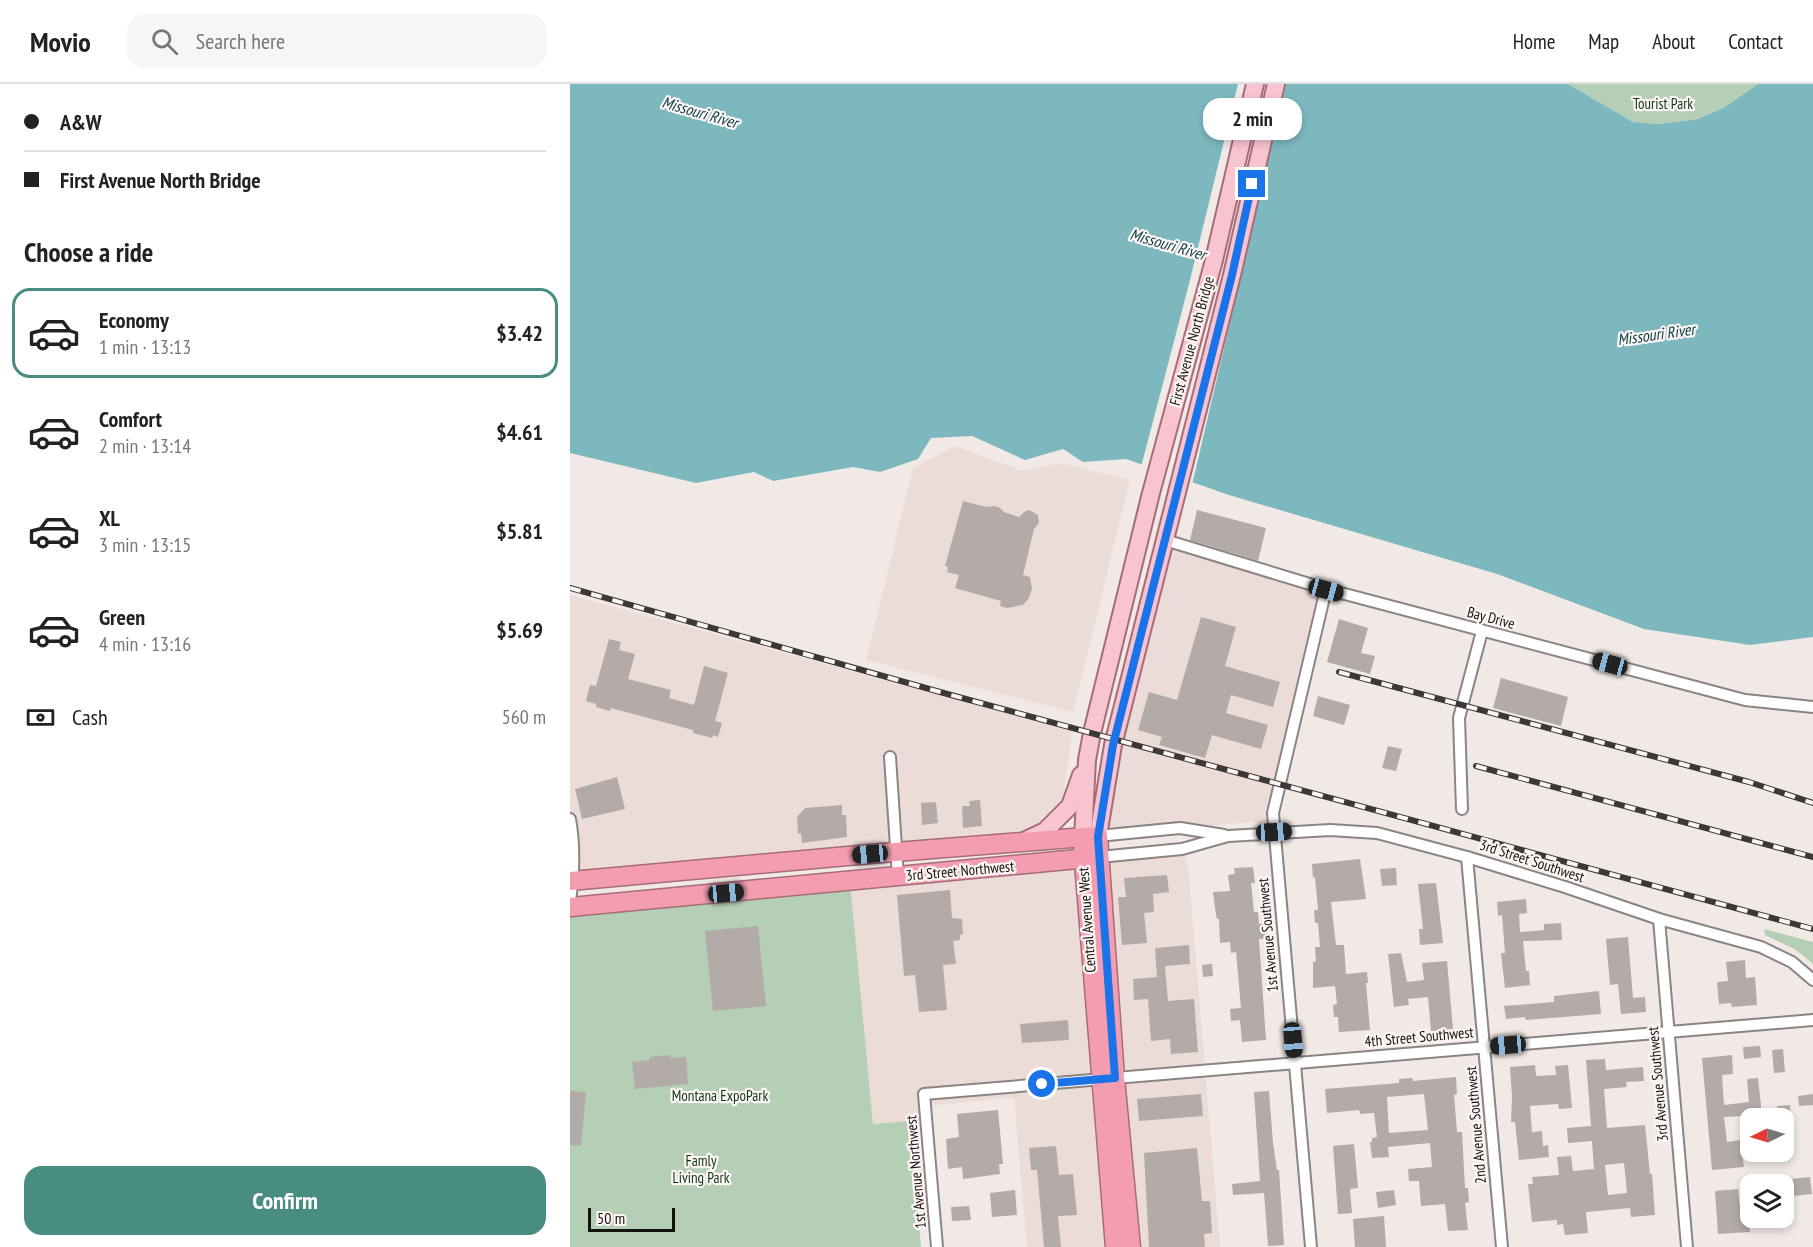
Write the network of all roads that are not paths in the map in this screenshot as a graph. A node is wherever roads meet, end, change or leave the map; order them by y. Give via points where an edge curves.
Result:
1 (1255, 84) edge
2 (1276, 84) edge
3 (1151, 493) joint
4 (1175, 499) joint
5 (1165, 540) junction
6 (1326, 590) junction
7 (1482, 631) junction
8 (1813, 707) edge
9 (890, 757) dead end
10 (1087, 760) junction
11 (1462, 809) dead end
12 (570, 819) edge
13 (1274, 832) junction
14 (1228, 836) junction
15 (1091, 838) junction
16 (1020, 843) junction
17 (896, 852) junction
18 (1467, 856) junction
19 (1091, 859) junction
20 (898, 877) junction
21 (572, 880) edge
22 (570, 901) edge
23 (570, 907) edge
24 (1659, 919) junction
25 (1813, 980) edge
26 (1813, 1020) edge
27 (1668, 1032) junction
28 (1484, 1047) junction
29 (1294, 1063) junction
30 (1108, 1079) junction
31 (924, 1094) joint
32 (937, 1247) edge
33 (1115, 1247) edge
34 (1131, 1247) edge
35 (1311, 1247) edge
36 (1502, 1247) edge
37 (1687, 1247) edge

1 - 3 main road, First Avenue North Bridge via 1214,260
2 - 4 main road, First Avenue North Bridge
3 - 10 main road, Central Avenue West
4 - 5 main road, Central Avenue West
5 - 6 street, Bay Drive
5 - 15 main road, Central Avenue West
6 - 7 street, Bay Drive
6 - 13 street, 1st Avenue Southwest via 1273,813
7 - 8 street, Bay Drive via 1745,700
7 - 11 street via 1459,718
9 - 17 street
10 - 15 main road, Central Avenue West
10 - 16 main road via 1070,806 1045,831
12 - 21 street
13 - 14 street, 3rd Street Southwest
13 - 18 street, 3rd Street Southwest via 1377,833
13 - 29 street, 1st Avenue Southwest
14 - 15 street, 3rd Street Southwest via 1180,828
14 - 19 street, 3rd Street Southwest via 1182,849
15 - 16 highway, 3rd Street Northwest
15 - 19 highway, Central Avenue West
16 - 17 highway, 3rd Street Northwest
17 - 20 street
17 - 21 highway, 3rd Street Northwest
18 - 24 street, 3rd Street Southwest
18 - 28 street, 2nd Avenue Southwest
19 - 20 highway, 3rd Street Northwest
19 - 30 highway, Central Avenue West
20 - 23 highway, 3rd Street Northwest
21 - 22 street
24 - 25 street, 3rd Street Southwest via 1761,947 1792,962
24 - 27 street, 3rd Avenue Southwest
26 - 27 street, 4th Street Southwest
27 - 28 street, 4th Street Southwest
27 - 37 street, 3rd Avenue Southwest
28 - 29 street, 4th Street Southwest
28 - 36 street, 2nd Avenue Southwest
29 - 30 street, 4th Street Southwest
29 - 35 street, 1st Avenue Southwest
30 - 31 street, 4th Street Southwest
30 - 33 highway, Central Avenue West
30 - 34 highway, Central Avenue West
31 - 32 street, 1st Avenue Northwest

